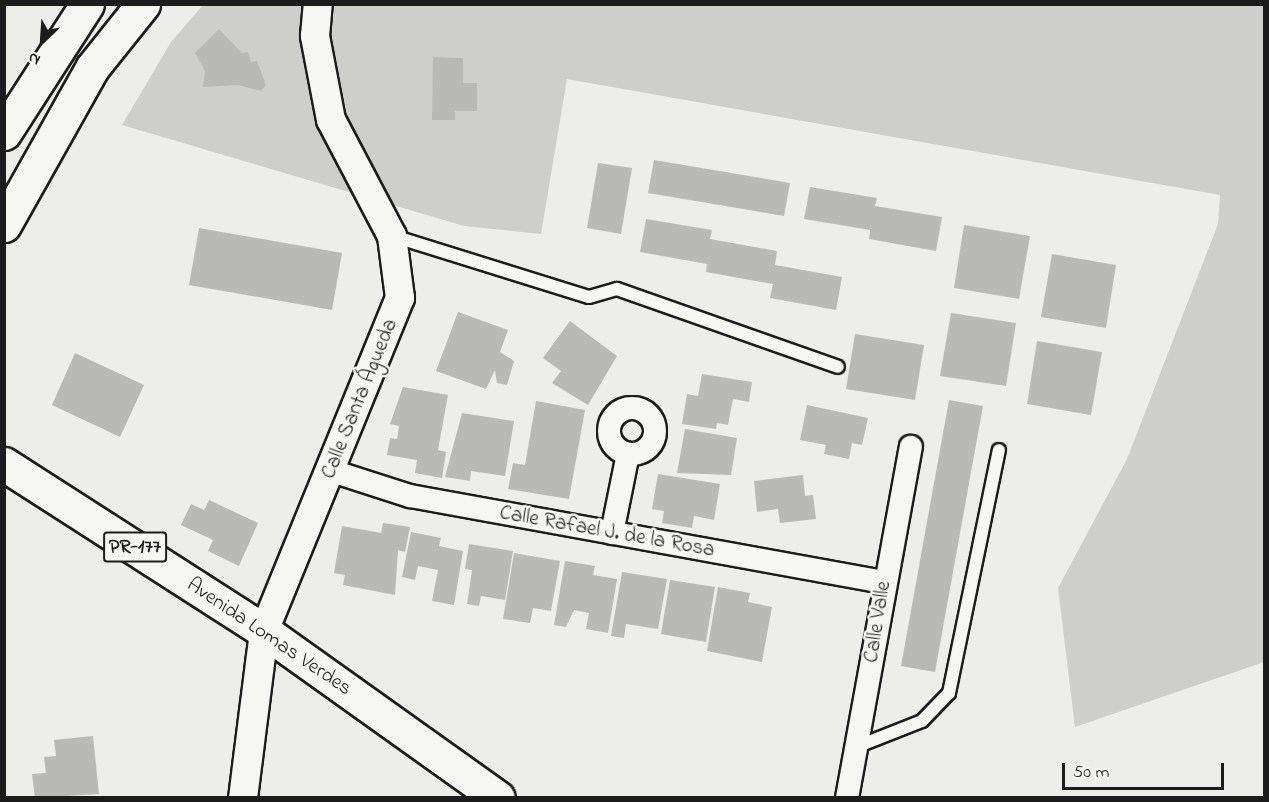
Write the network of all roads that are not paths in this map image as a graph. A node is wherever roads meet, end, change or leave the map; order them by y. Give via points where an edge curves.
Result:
1 (87, 4) edge
2 (143, 4) edge
3 (318, 4) edge
4 (4, 133) edge
5 (4, 225) edge
6 (392, 236) junction
7 (837, 367) dead end
8 (911, 447) dead end
9 (999, 450) dead end
10 (628, 454) dead end
11 (9, 469) edge
12 (332, 471) junction
13 (612, 533) junction
14 (884, 582) junction
15 (264, 631) junction
16 (856, 747) junction
17 (243, 798) edge
18 (498, 798) edge
19 (847, 798) edge

1 - 4 main road
2 - 5 main road via 92,68
3 - 6 street, Calle Santa Águeda via 315,36 331,120
6 - 7 lane via 589,297 617,289
6 - 12 street, Calle Santa Águeda via 400,298
8 - 14 street, Calle Valle
9 - 16 lane via 950,693 922,721
10 - 13 street
11 - 15 main road, Avenida Lomas Verdes / PR-177
12 - 13 street, Calle Rafael J. de la Rosa via 410,496
12 - 15 street, Calle Santa Águeda
13 - 14 street, Calle Rafael J. de la Rosa
14 - 16 street, Calle Valle
15 - 17 street, Calle Santa Águeda
15 - 18 main road, Avenida Lomas Verdes / PR-177
16 - 19 street, Calle Valle

